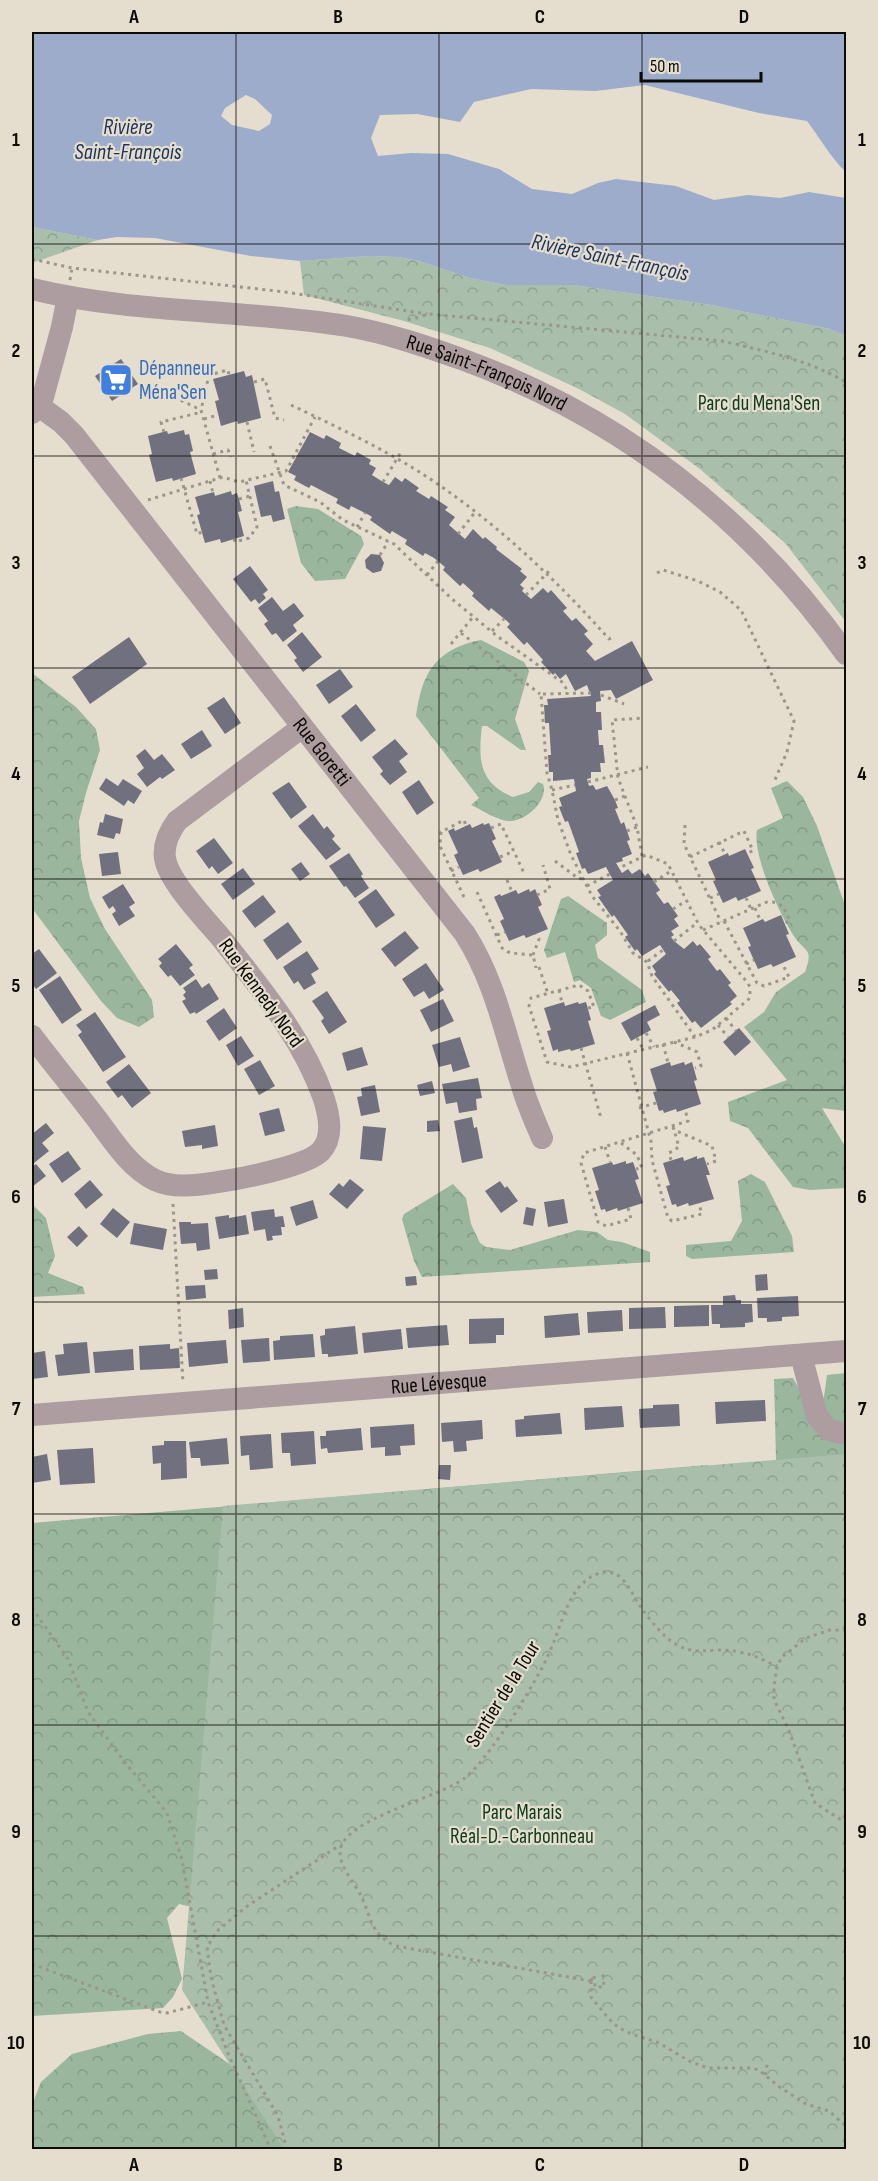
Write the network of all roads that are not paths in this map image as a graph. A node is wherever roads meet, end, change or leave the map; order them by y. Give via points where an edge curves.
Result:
1 (32, 289) edge
2 (68, 297) junction
3 (35, 410) edge
4 (846, 654) edge
5 (301, 728) junction
6 (32, 1036) edge
7 (542, 1138) dead end
8 (846, 1351) edge
9 (801, 1355) junction
10 (32, 1415) edge
11 (846, 1434) edge

1 - 2 street, Rue Saint-François Nord
2 - 3 street
2 - 4 street, Rue Saint-François Nord via 370,331 428,347 530,387 626,439 705,498 768,558
3 - 5 street, Rue Goretti via 61,422 74,435
5 - 6 street, Rue Kennedy Nord via 177,820 165,843 165,859 177,884 296,1038 329,1114 330,1128 321,1152 292,1165 225,1181 200,1185 156,1180 129,1161
5 - 7 street, Rue Goretti via 477,954 496,998
8 - 9 street, Rue Lévesque
9 - 10 street, Rue Lévesque
9 - 11 street via 817,1416 829,1430

